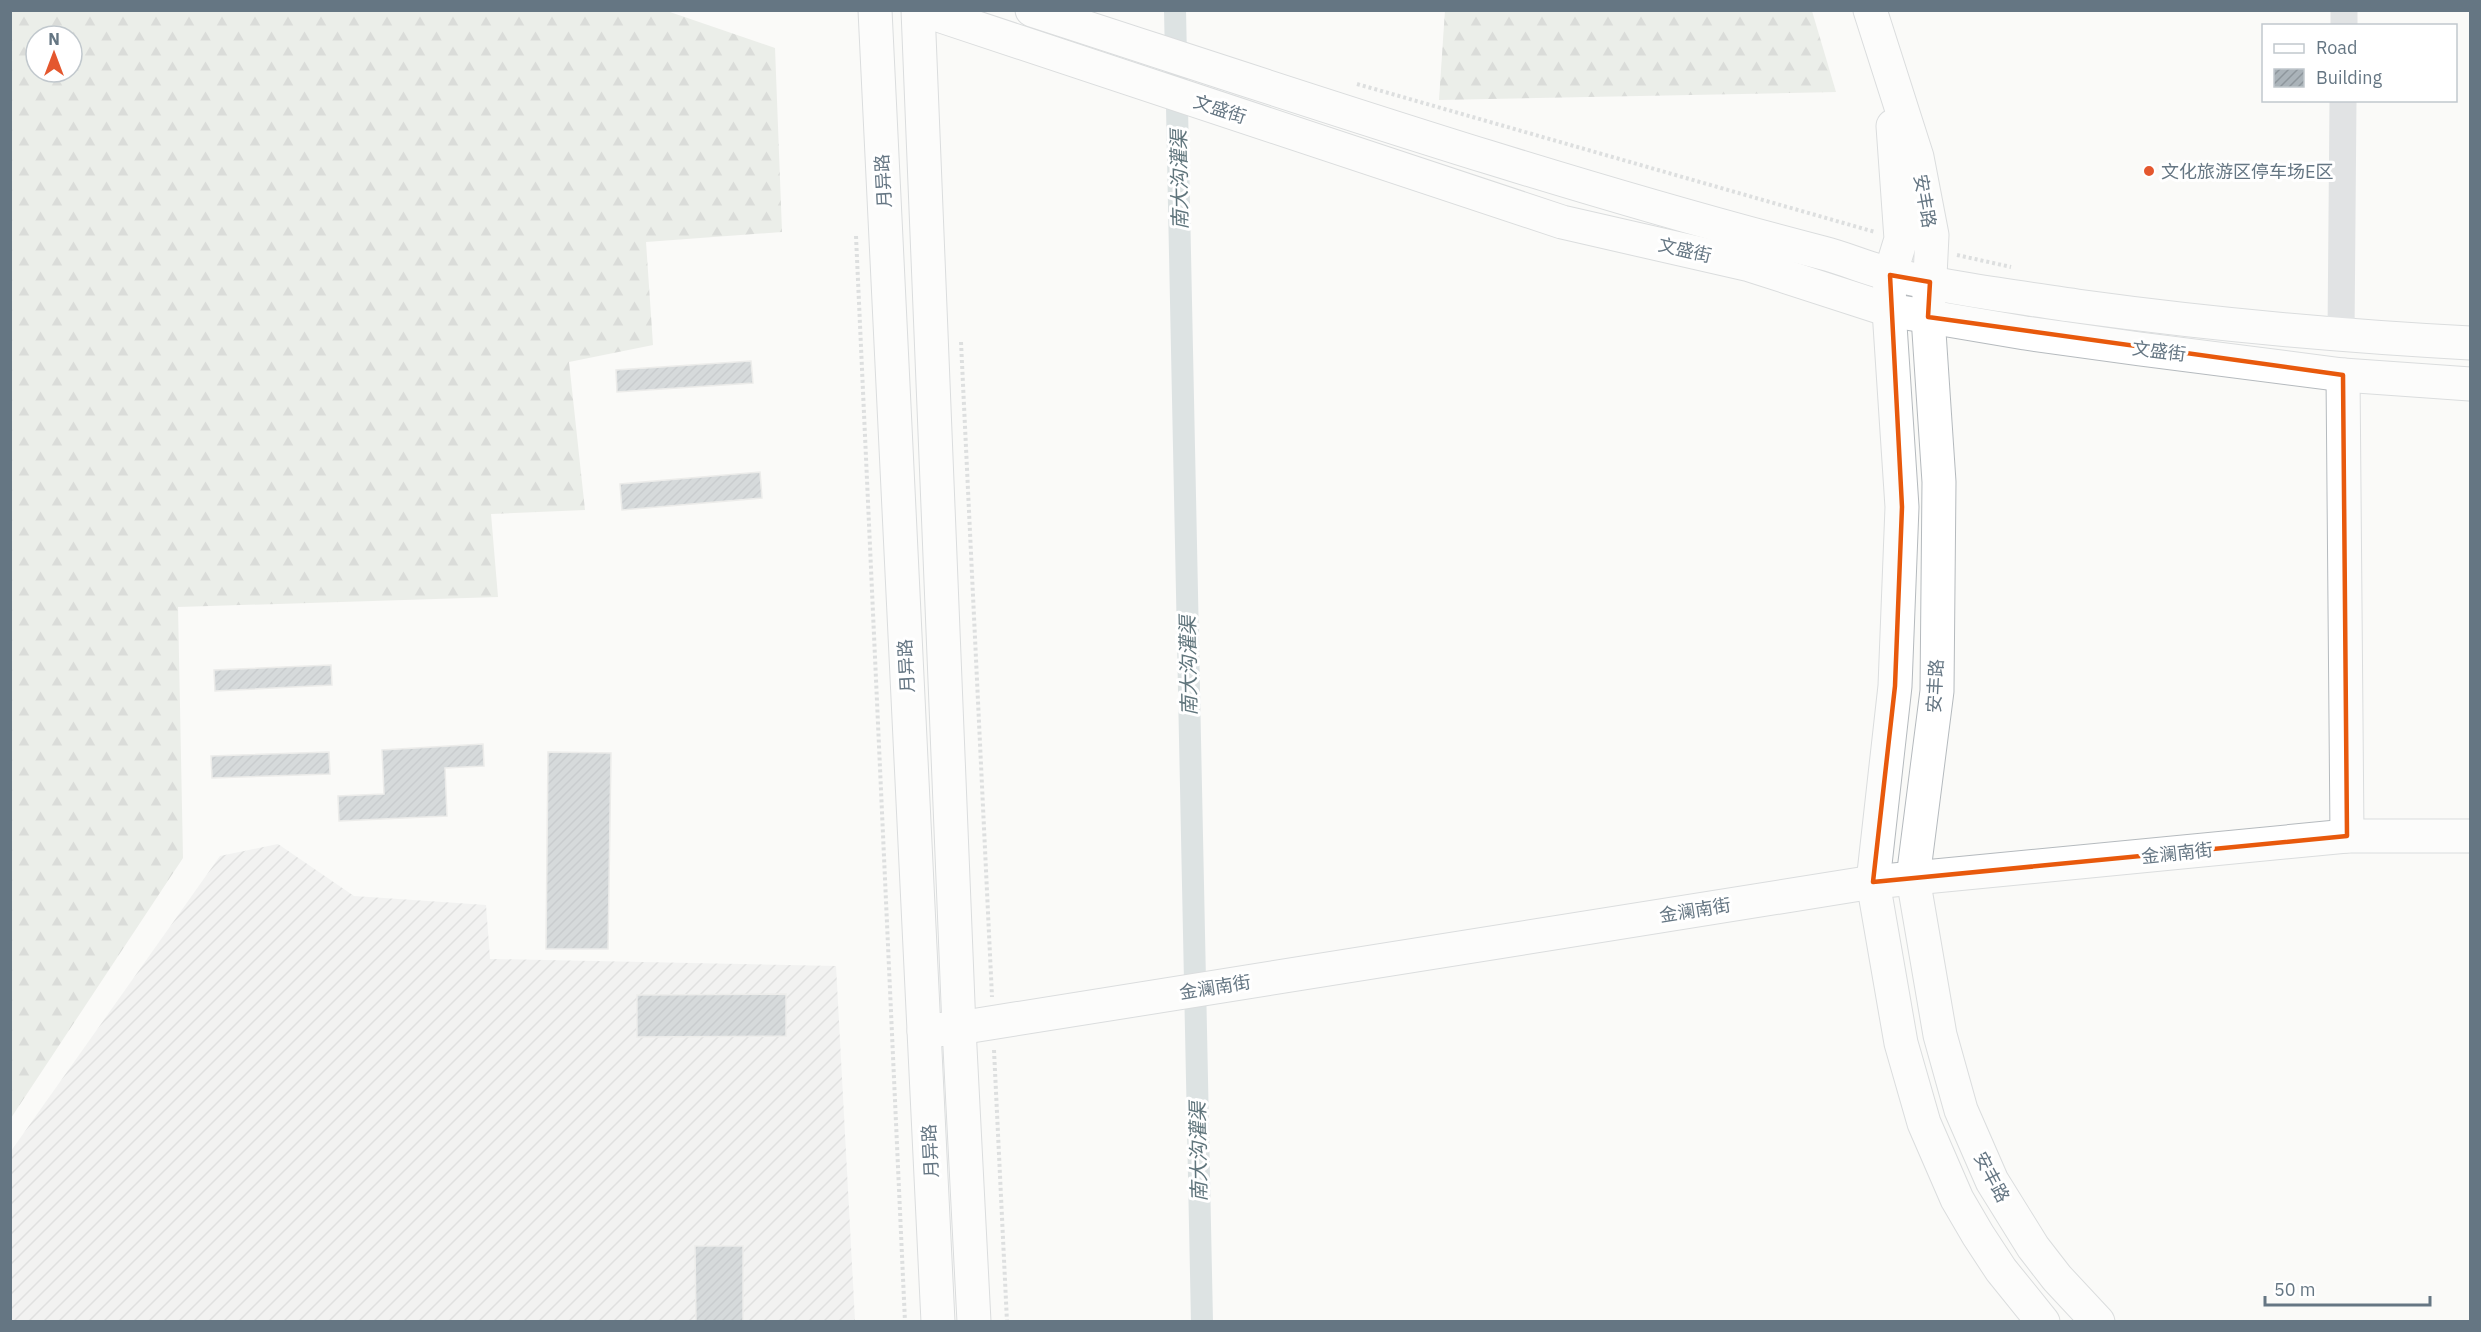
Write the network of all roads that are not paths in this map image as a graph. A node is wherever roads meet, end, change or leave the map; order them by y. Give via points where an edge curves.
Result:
1 (875, 10) edge
2 (918, 10) edge
3 (923, 10) edge
4 (1032, 10) edge
5 (1869, 10) edge
6 (2343, 102) edge
7 (1890, 274) junction
8 (1930, 282) junction
9 (1889, 310) junction
10 (1928, 317) junction
11 (2342, 336) junction
12 (2470, 343) edge
13 (2343, 375) junction
14 (2470, 384) edge
15 (2347, 836) junction
16 (2470, 836) edge
17 (1913, 878) junction
18 (1873, 882) junction
19 (959, 1028) junction
20 (924, 1031) junction
21 (938, 1322) edge
22 (974, 1322) edge
23 (2043, 1322) edge
24 (2098, 1322) edge

1 - 20 main road, 月异路
2 - 19 main road, 月异路
3 - 9 main road, 文盛街 via 1562,222 1750,265
4 - 7 main road, 文盛街 via 1578,186
5 - 7 main road, 安丰路 via 1891,92 1901,239
5 - 8 main road, 安丰路 via 1917,157 1932,235
6 - 11 street
7 - 8 main road, 文盛街
7 - 9 main road, 安丰路
8 - 10 main road, 安丰路
8 - 11 main road, 文盛街 via 2144,315
9 - 10 main road, 文盛街
9 - 18 main road, 安丰路 via 1902,507 1895,686
10 - 13 main road, 文盛街
10 - 17 main road, 安丰路 via 1939,482 1937,691
11 - 12 main road, 文盛街
13 - 14 main road, 文盛街
13 - 15 main road
15 - 16 main road, 金澜南街
15 - 17 main road, 金澜南街
17 - 18 main road, 金澜南街
17 - 24 main road, 安丰路 via 1940,1035 1975,1146 2033,1247
18 - 19 main road, 金澜南街
18 - 23 main road, 安丰路 via 1901,1043 1924,1123 1948,1180 1978,1235
19 - 20 main road, 金澜南街
19 - 22 main road, 月异路
20 - 21 main road, 月异路

